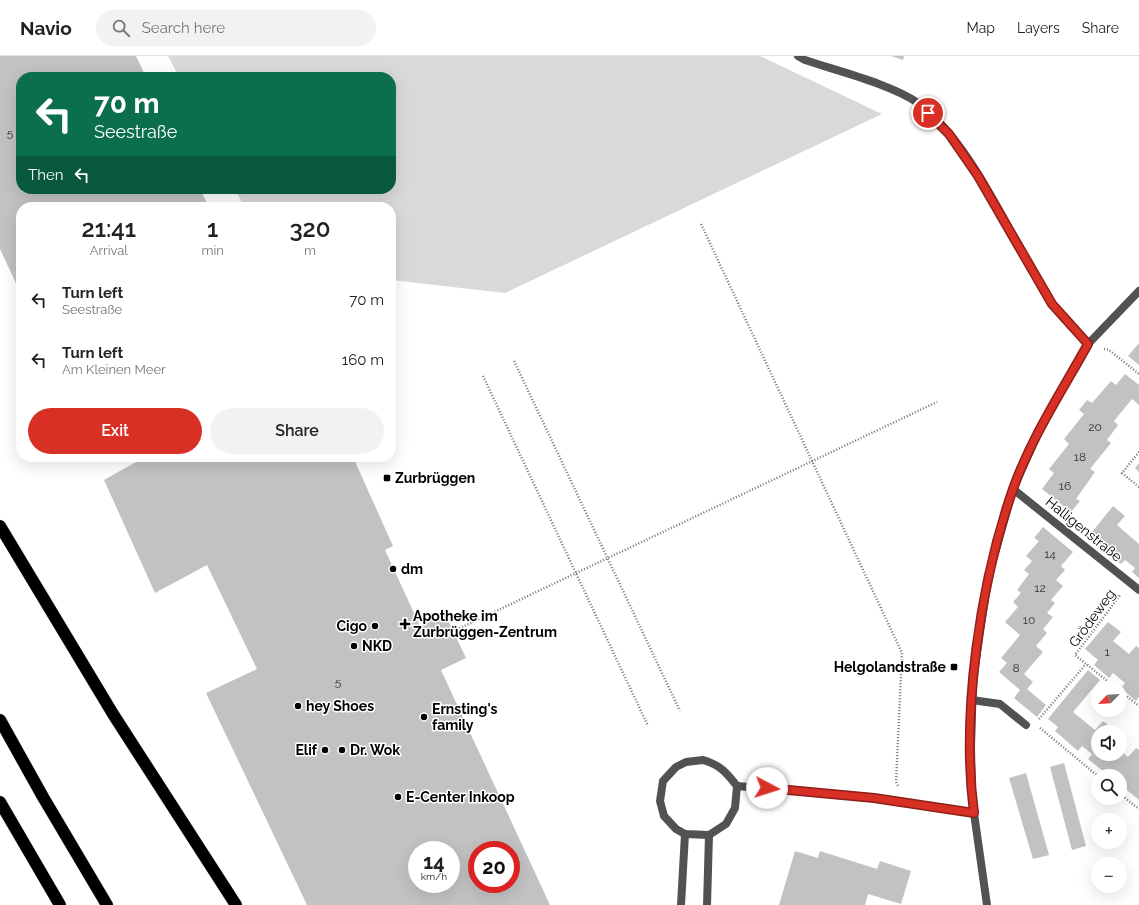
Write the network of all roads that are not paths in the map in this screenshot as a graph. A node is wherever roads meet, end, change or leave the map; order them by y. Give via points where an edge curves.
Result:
1 (798, 56) edge
2 (1139, 291) edge
3 (1088, 344) junction
4 (1013, 489) junction
5 (0, 526) edge
6 (1139, 590) edge
7 (972, 700) junction
8 (0, 720) edge
9 (1030, 724) road end
10 (737, 786) junction
11 (0, 802) edge
12 (974, 813) junction
13 (684, 834) junction
14 (709, 835) junction
15 (60, 905) edge
16 (107, 905) edge
17 (236, 905) edge
18 (681, 905) edge
19 (707, 905) edge
20 (987, 905) edge

1 - 3 street via 884,86 917,103 949,134 978,176 1052,304
2 - 3 street
3 - 4 street via 1041,427
4 - 6 street, Halligenstraße
4 - 7 street via 988,578
5 - 17 highway via 113,714
7 - 9 street via 1000,704
7 - 12 street
8 - 16 highway
10 - 12 street via 874,798
10 - 13 street via 716,764 703,760 686,762 676,767 663,781 660,801 664,816
10 - 14 street via 734,808 726,824
11 - 15 highway
12 - 20 street
13 - 14 street
13 - 18 street
14 - 19 street

